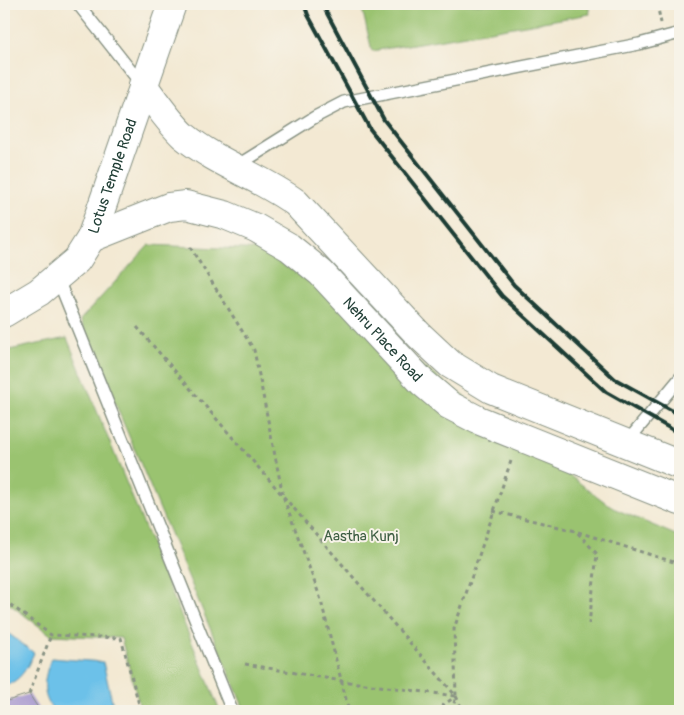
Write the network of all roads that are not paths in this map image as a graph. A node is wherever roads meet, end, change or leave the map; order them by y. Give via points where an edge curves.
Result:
1 (78, 4) edge
2 (172, 4) edge
3 (680, 33) edge
4 (143, 86) junction
5 (234, 167) junction
6 (91, 238) junction
7 (57, 277) junction
8 (4, 313) edge
9 (680, 378) edge
10 (626, 443) junction
11 (680, 465) edge
12 (680, 501) edge
13 (232, 711) edge

1 - 4 lane
2 - 4 street, Lotus Temple Road
3 - 5 lane via 344,102
4 - 5 street, Nehru Place Road via 166,118 184,136
4 - 6 street, Lotus Temple Road
5 - 10 street, Nehru Place Road via 296,203 450,364 491,389
6 - 7 street, Lotus Temple Road via 77,260
6 - 12 street, Nehru Place Road via 169,207 186,205 256,228 289,247 321,274 422,382 449,405 478,420
7 - 8 street, Lotus Temple Road
7 - 13 lane
9 - 10 lane
10 - 11 street, Nehru Place Road

